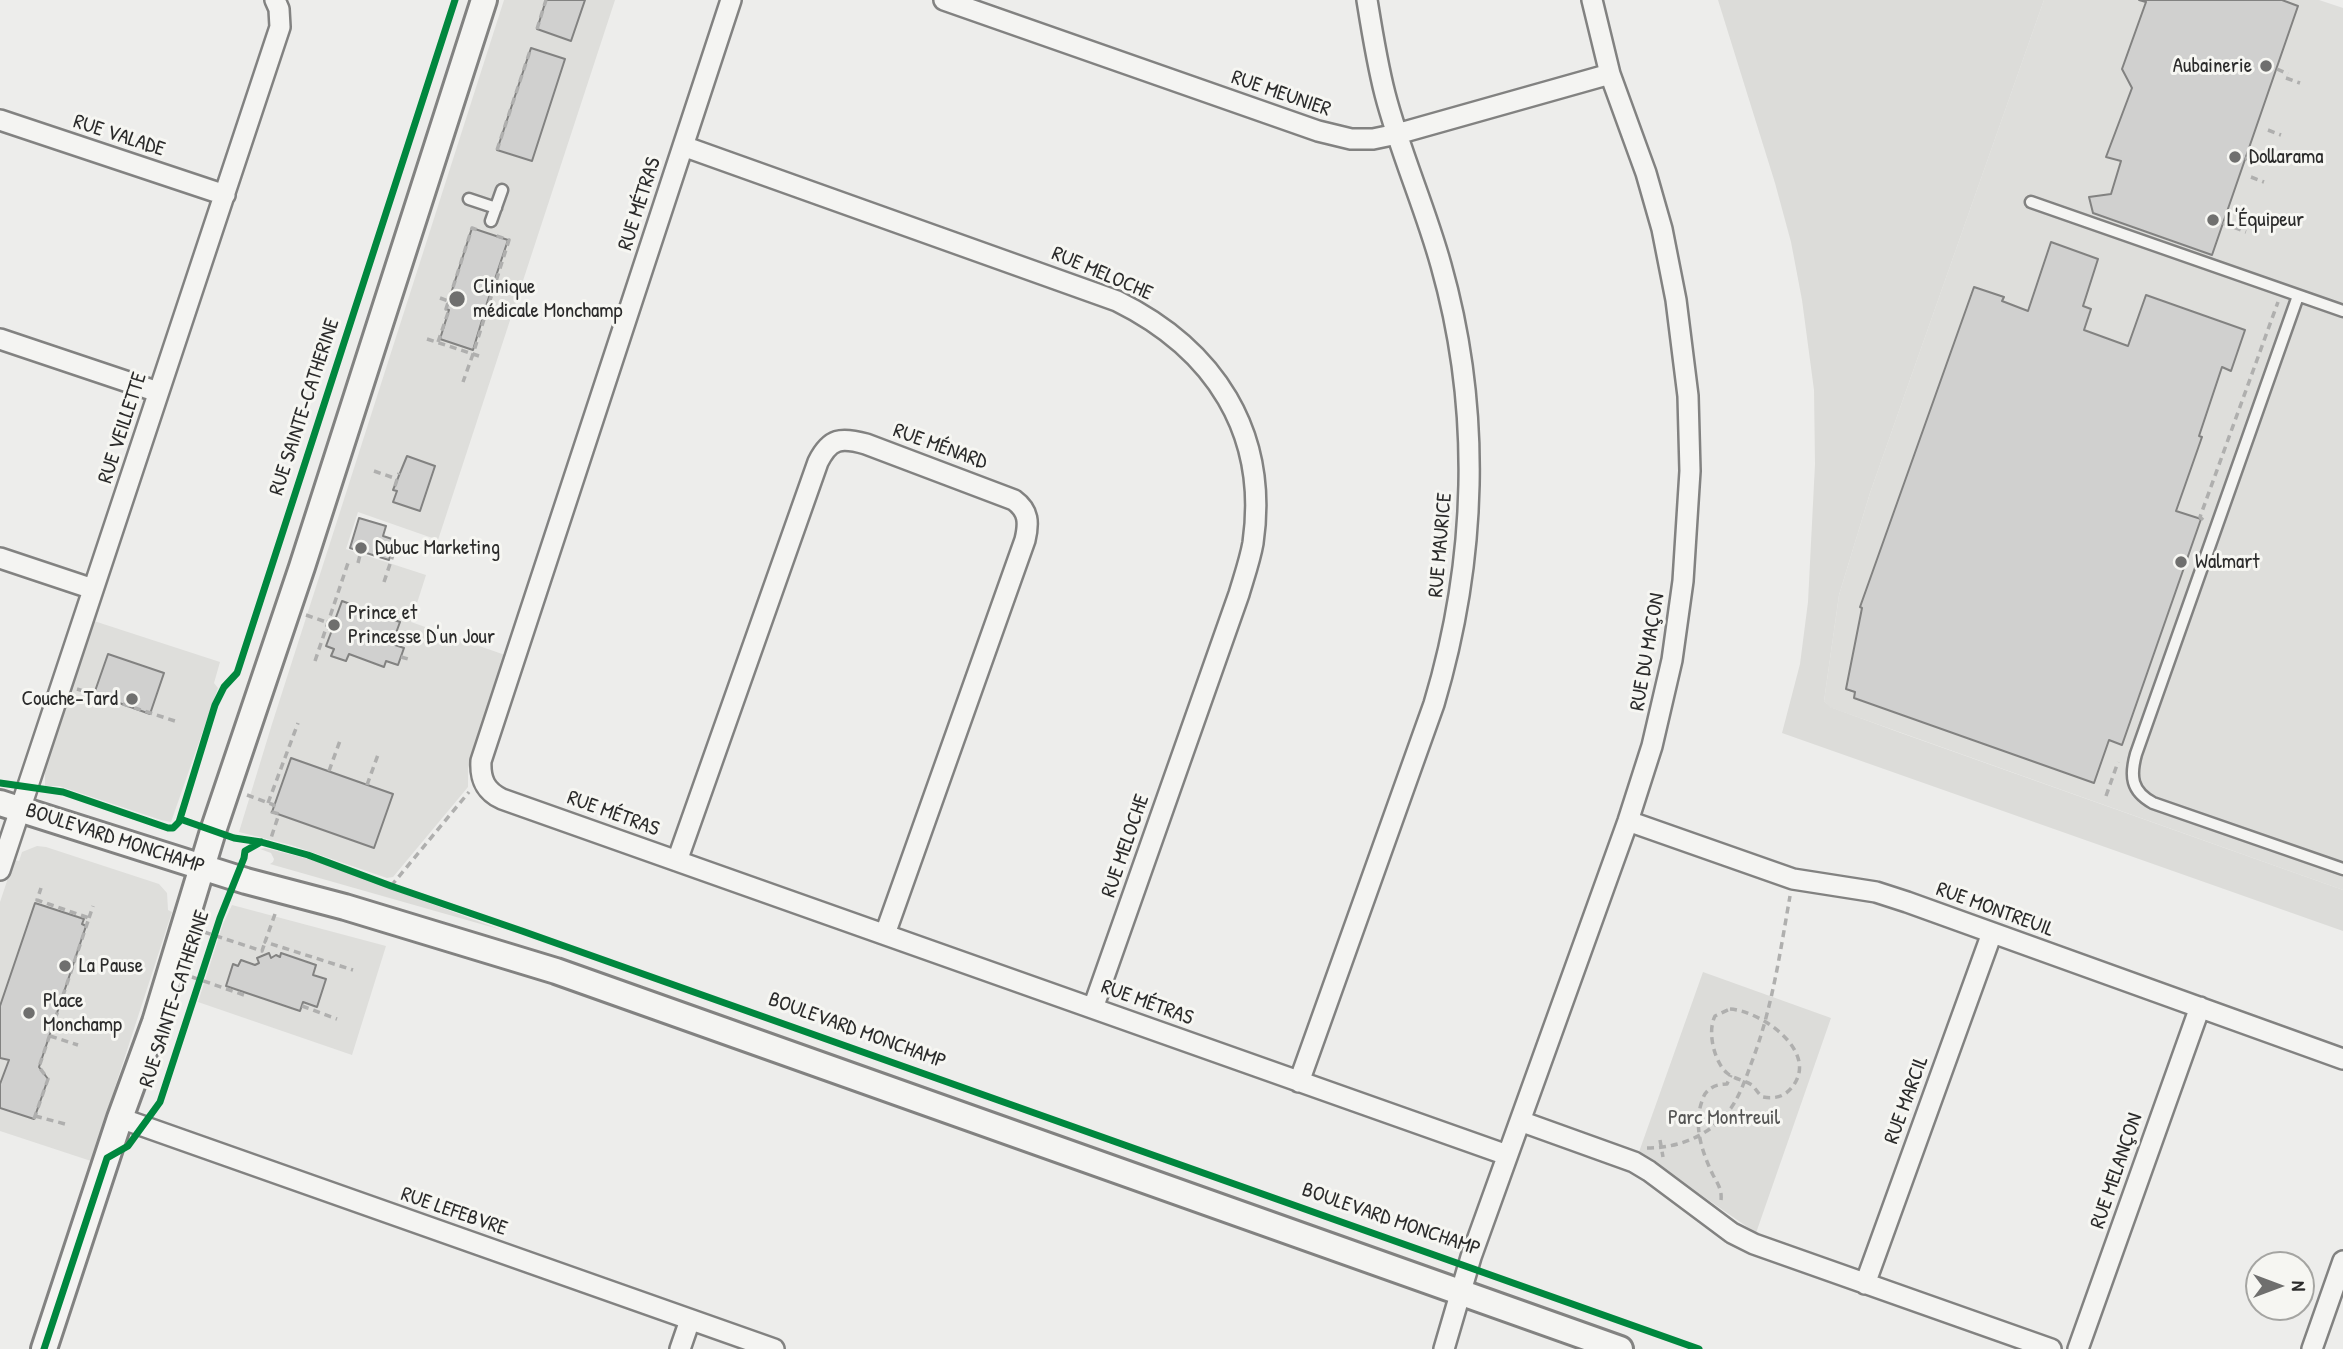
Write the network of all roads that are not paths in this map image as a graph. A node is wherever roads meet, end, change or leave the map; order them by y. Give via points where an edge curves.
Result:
1 (275, 0) edge
2 (484, 0) edge
3 (731, 0) edge
4 (944, 0) edge
5 (1367, 0) edge
6 (1592, 0) edge
7 (1610, 74) junction
8 (0, 120) edge
9 (1397, 134) junction
10 (683, 146) junction
11 (502, 190) dead end
12 (225, 195) junction
13 (469, 199) dead end
14 (2031, 202) dead end
15 (496, 208) junction
16 (491, 221) dead end
17 (2298, 296) junction
18 (2343, 312) edge
19 (0, 339) edge
20 (159, 392) junction
21 (0, 558) edge
22 (93, 589) junction
23 (10, 806) edge
24 (1628, 821) junction
25 (677, 860) junction
26 (203, 867) junction
27 (2343, 869) edge
28 (0, 870) edge
29 (1992, 933) junction
30 (885, 934) junction
31 (2200, 1007) junction
32 (1093, 1008) junction
33 (2343, 1059) edge
34 (1299, 1082) junction
35 (120, 1118) junction
36 (1520, 1121) junction
37 (1507, 1155) junction
38 (2343, 1261) edge
39 (1865, 1284) junction
40 (1460, 1291) junction
41 (690, 1320) junction
42 (44, 1349) edge
43 (680, 1349) edge
44 (774, 1349) edge
45 (1444, 1349) edge
46 (1620, 1349) edge
47 (2051, 1349) edge
48 (2078, 1349) edge
49 (2312, 1349) edge

1 - 12 street, RUE VEILLETTE via 280,27
2 - 26 street, RUE SAINTE-CATHERINE
3 - 10 street, RUE MÉTRAS
4 - 9 street, RUE MEUNIER via 1318,131 1352,139
5 - 9 street, RUE MAURICE
6 - 7 street, RUE DU MAÇON
7 - 9 street, RUE MEUNIER
7 - 24 street, RUE DU MAÇON via 1646,173 1669,262 1685,364 1690,471 1674,647 1652,746
8 - 12 street, RUE VALADE
9 - 34 street, RUE MAURICE via 1441,265 1460,342 1469,439 1468,538 1458,611 1434,704
10 - 25 street, RUE MÉTRAS via 480,773 495,796
10 - 32 street, RUE MELOCHE via 1127,306 1160,324 1196,355 1236,415 1255,496 1249,561
11 - 15 lane
12 - 20 street, RUE VEILLETTE
13 - 15 lane
14 - 17 lane
15 - 16 lane
17 - 18 lane
17 - 27 lane via 2131,774 2135,788 2153,803
19 - 20 street
20 - 22 street, RUE VEILLETTE
21 - 22 street
22 - 23 street, RUE VEILLETTE
23 - 26 street, BOULEVARD MONCHAMP
23 - 28 street, RUE VEILLETTE
24 - 29 street, RUE MONTREUIL via 1793,879 1876,892
24 - 36 street, RUE DU MAÇON
25 - 30 street, RUE MÉTRAS
25 - 30 street, RUE MÉNARD via 818,462 836,441 866,444 1014,500 1022,505 1028,521
26 - 35 street, RUE SAINTE-CATHERINE
26 - 40 street, BOULEVARD MONCHAMP via 556,971
29 - 31 street, RUE MONTREUIL
29 - 39 street, RUE MARCIL
30 - 32 street, RUE MÉTRAS
31 - 33 street, RUE MONTREUIL
31 - 48 street, RUE MELANÇON
32 - 34 street, RUE MÉTRAS
34 - 37 street, RUE MÉTRAS
35 - 41 street, RUE LEFEBVRE
35 - 42 street, RUE SAINTE-CATHERINE
36 - 37 street, RUE DU MAÇON
36 - 39 street via 1634,1162 1742,1239
37 - 40 street, RUE DU MAÇON
38 - 49 street
39 - 47 street
40 - 45 street, RUE DU MAÇON
40 - 46 street, BOULEVARD MONCHAMP
41 - 43 street
41 - 44 street, RUE LEFEBVRE

